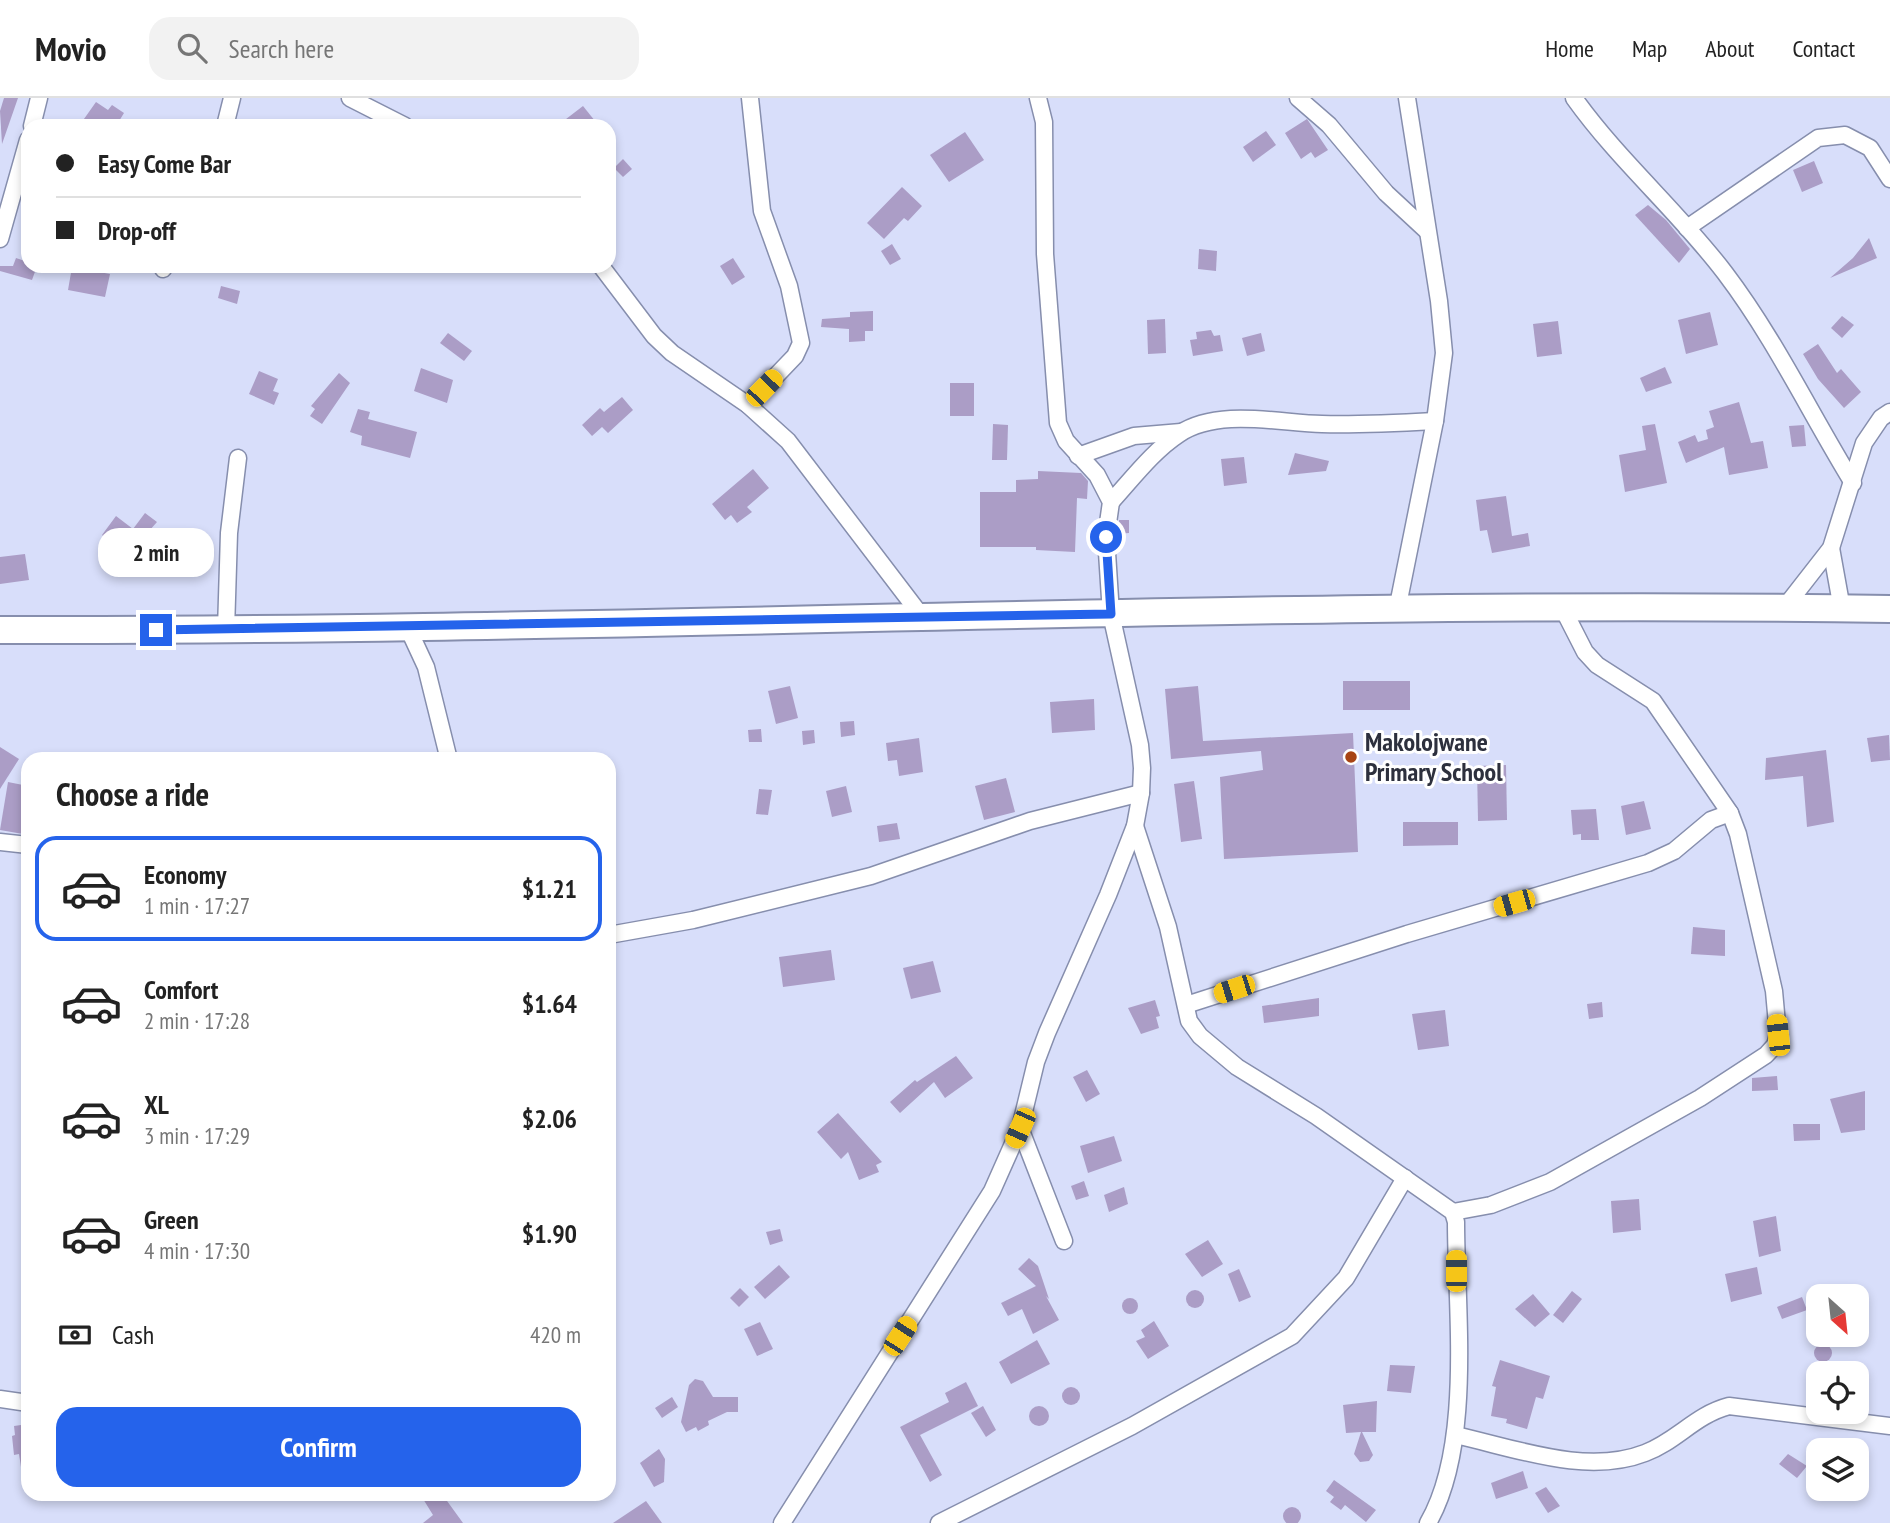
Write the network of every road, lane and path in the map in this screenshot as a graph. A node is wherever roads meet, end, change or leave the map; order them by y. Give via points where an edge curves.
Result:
1 (39, 98) edge
2 (232, 98) edge
3 (349, 98) edge
4 (750, 98) edge
5 (1038, 98) edge
6 (1298, 98) edge
7 (1407, 98) edge
8 (1574, 98) edge
9 (34, 119) edge
10 (227, 119) edge
11 (391, 119) edge
12 (21, 165) edge
13 (1890, 179) edge
14 (1687, 228) junction
15 (1427, 231) junction
16 (0, 239) edge
17 (606, 273) edge
18 (748, 405) junction
19 (1890, 411) edge
20 (1435, 421) junction
21 (1181, 432) junction
22 (1078, 456) junction
23 (238, 457) dead end
24 (1853, 483) junction
25 (1111, 502) junction
26 (1831, 548) junction
27 (1785, 607) junction
28 (1842, 608) junction
29 (1563, 609) junction
30 (1890, 609) edge
31 (1397, 610) junction
32 (1111, 614) junction
33 (923, 618) junction
34 (407, 626) junction
35 (0, 630) edge
36 (226, 630) junction
37 (447, 752) edge
38 (1141, 793) junction
39 (1730, 813) junction
40 (1135, 826) junction
41 (0, 842) edge
42 (21, 844) edge
43 (616, 935) edge
44 (1186, 1004) junction
45 (1020, 1128) junction
46 (1405, 1178) junction
47 (1453, 1212) junction
48 (1064, 1241) dead end
49 (0, 1398) edge
50 (21, 1402) edge
51 (1890, 1426) edge
52 (1455, 1435) junction
53 (782, 1523) edge
54 (939, 1523) edge
55 (1429, 1523) edge

1 - 9 street
2 - 10 street
3 - 11 street
4 - 18 street via 762,211 789,286 801,342 795,356
5 - 22 street via 1044,122 1045,254 1058,423
6 - 15 street
7 - 15 street
8 - 14 street via 1601,135
12 - 16 street
13 - 14 street via 1870,148 1846,135 1818,138
14 - 24 street via 1782,355
15 - 20 street via 1444,353
17 - 18 street via 672,353
18 - 33 street via 788,440
19 - 24 street via 1864,443
20 - 21 street via 1324,424 1234,420
20 - 31 street
21 - 22 street via 1134,436
21 - 25 street
22 - 25 street via 1097,475
23 - 36 street via 229,533
24 - 26 street
25 - 32 street via 1106,537
26 - 27 street
26 - 28 street
27 - 28 main road
27 - 29 main road
28 - 30 main road
29 - 31 main road
29 - 39 street via 1597,665 1653,701
31 - 32 main road
32 - 33 main road
32 - 38 street via 1140,745
33 - 34 main road
34 - 36 main road
34 - 37 street via 426,667
35 - 36 main road
38 - 40 street
38 - 43 street via 1030,821 871,876
39 - 44 street via 1711,820 1674,851 1648,863
39 - 47 street via 1773,991 1778,1035 1774,1045 1700,1098 1550,1182 1492,1205
40 - 44 street via 1168,927
40 - 45 street via 1036,1062
41 - 42 street
44 - 46 street via 1189,1021 1200,1036 1237,1067
45 - 48 street
45 - 53 street via 963,1241
46 - 47 street
46 - 54 street via 1346,1278 1292,1336 1132,1426
47 - 52 street
49 - 50 street
51 - 52 street via 1729,1406 1708,1412 1647,1453 1617,1461 1586,1462
52 - 55 street

